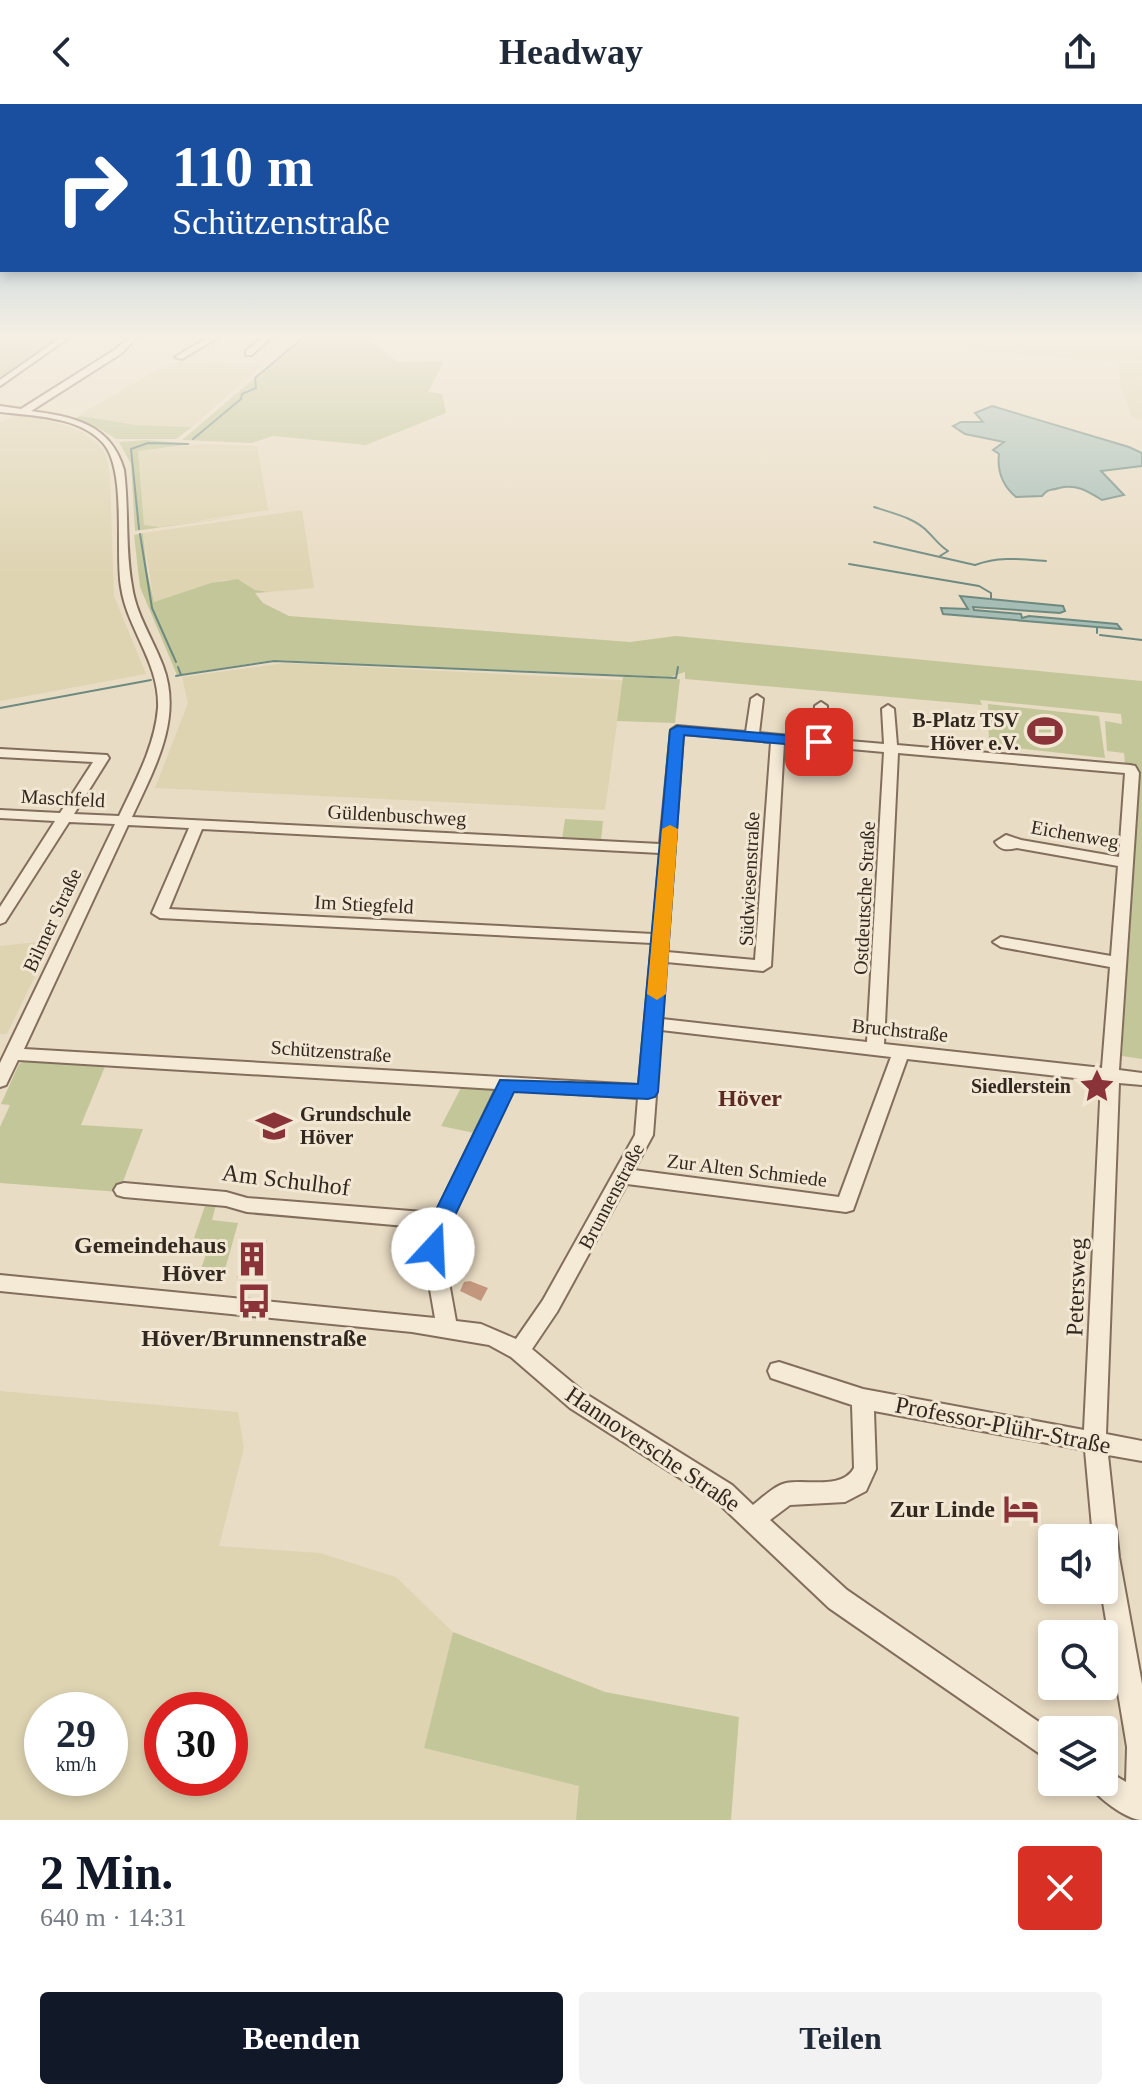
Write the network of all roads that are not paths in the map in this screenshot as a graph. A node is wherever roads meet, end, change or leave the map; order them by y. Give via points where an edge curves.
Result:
1 (41, 416) edge
2 (757, 699) dead end
3 (821, 706) dead end
4 (888, 709) dead end
5 (752, 737) junction
6 (778, 739) junction
7 (819, 742) junction
8 (891, 748) junction
9 (0, 753) edge
10 (0, 814) edge
11 (64, 817) junction
12 (123, 821) junction
13 (197, 825) junction
14 (1017, 844) dead end
15 (668, 849) junction
16 (1125, 863) junction
17 (0, 919) edge
18 (1001, 942) dead end
19 (660, 948) junction
20 (1119, 963) junction
21 (654, 1024) junction
22 (875, 1049) junction
23 (901, 1052) junction
24 (13, 1054) junction
25 (1110, 1075) junction
26 (1142, 1079) edge
27 (0, 1081) edge
28 (507, 1085) junction
29 (648, 1092) junction
30 (624, 1176) junction
31 (124, 1190) dead end
32 (443, 1221) junction
33 (0, 1283) edge
34 (444, 1327) junction
35 (519, 1351) junction
36 (779, 1371) dead end
37 (863, 1399) junction
38 (1095, 1442) junction
39 (1142, 1451) edge
40 (754, 1518) junction
41 (1038, 1737) edge
42 (1118, 1793) edge
43 (1137, 1806) edge

1 - 12 street, Bilmer Straße via 75,424 106,440 117,460 126,588 159,667 164,696 153,755
2 - 5 street
3 - 7 street
4 - 8 street, Ostdeutsche Straße
5 - 6 street
5 - 15 street, Brunnenstraße via 677,730
6 - 7 street
6 - 19 street, Südwiesenstraße via 763,966
7 - 8 street
8 - 16 street, Petersweg via 1132,771
8 - 22 street, Ostdeutsche Straße
9 - 11 street via 102,758
10 - 11 street, Maschfeld
11 - 12 street, Maschfeld
11 - 17 street
12 - 13 street, Güldenbuschweg
12 - 24 street, Bilmer Straße
13 - 15 street, Güldenbuschweg
13 - 19 street, Im Stiegfeld via 160,913
14 - 16 street, Eichenweg
15 - 19 street, Brunnenstraße
16 - 20 street, Petersweg
18 - 20 street
19 - 21 street, Brunnenstraße
20 - 25 street, Petersweg
21 - 22 street, Bruchstraße
21 - 29 street, Brunnenstraße
22 - 23 street, Bruchstraße
23 - 25 street, Bruchstraße
23 - 30 street, Zur Alten Schmiede via 846,1205
24 - 27 street, Bilmer Straße
24 - 28 street, Schützenstraße
25 - 26 street, Bruchstraße
25 - 38 street, Petersweg
28 - 29 street, Schützenstraße
28 - 32 street
29 - 30 street, Brunnenstraße via 644,1135
30 - 35 street, Brunnenstraße
31 - 32 street, Am Schulhof
32 - 34 street via 433,1249
33 - 34 street, Hannoversche Straße
34 - 35 street, Hannoversche Straße via 481,1333
35 - 40 street, Hannoversche Straße via 578,1401 709,1482
36 - 37 street, Professor-Plühr-Straße
37 - 38 street, Professor-Plühr-Straße
37 - 40 street, Professor-Plühr-Straße via 865,1469 858,1483 845,1491 786,1494
38 - 39 street, Professor-Plühr-Straße
38 - 43 street, Petersweg via 1107,1557 1140,1747
40 - 41 street, Hannoversche Straße via 838,1599
42 - 43 street

